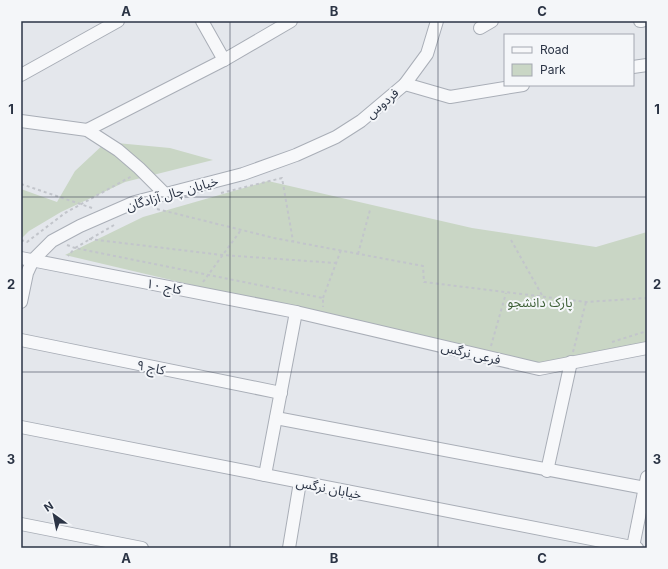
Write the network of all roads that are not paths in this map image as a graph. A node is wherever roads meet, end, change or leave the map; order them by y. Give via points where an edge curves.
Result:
1 (118, 21) edge
2 (202, 21) edge
3 (291, 21) edge
4 (436, 21) edge
5 (492, 21) edge
6 (480, 28) dead end
7 (224, 60) junction
8 (647, 65) edge
9 (634, 67) edge
10 (21, 75) edge
11 (405, 84) junction
12 (517, 86) edge
13 (21, 121) edge
14 (86, 130) junction
15 (296, 155) joint
16 (165, 194) junction
17 (27, 259) edge
18 (21, 302) edge
19 (296, 312) junction
20 (21, 340) edge
21 (647, 348) edge
22 (571, 362) junction
23 (281, 393) junction
24 (276, 418) junction
25 (21, 427) edge
26 (547, 471) junction
27 (265, 475) junction
28 (300, 482) junction
29 (646, 483) edge
30 (21, 524) edge
31 (142, 548) edge
32 (289, 548) edge
33 (635, 548) edge

1 - 10 street
2 - 7 street
3 - 7 street
4 - 11 street, فردوس via 427,54
5 - 6 street
7 - 14 street
8 - 9 street
11 - 12 street via 450,97
11 - 15 street, فردوس via 361,121 336,137
13 - 14 street
14 - 16 street via 118,150
15 - 16 street, خیابان چال آزادگان via 243,174
16 - 17 street, خیابان چال آزادگان via 135,202 80,226 52,241
17 - 18 street, خیابان چال آزادگان
17 - 19 street, کاج ۱۰
19 - 22 street, فرعی نرگس via 539,369
19 - 23 street
20 - 23 street, کاج ۹
21 - 22 street, فرعی نرگس
22 - 26 street
23 - 24 street
24 - 26 street
24 - 27 street
25 - 27 street, خیابان نرگس
26 - 29 street
27 - 28 street, خیابان نرگس
28 - 32 street
28 - 33 street, خیابان نرگس
29 - 33 street
30 - 31 street

